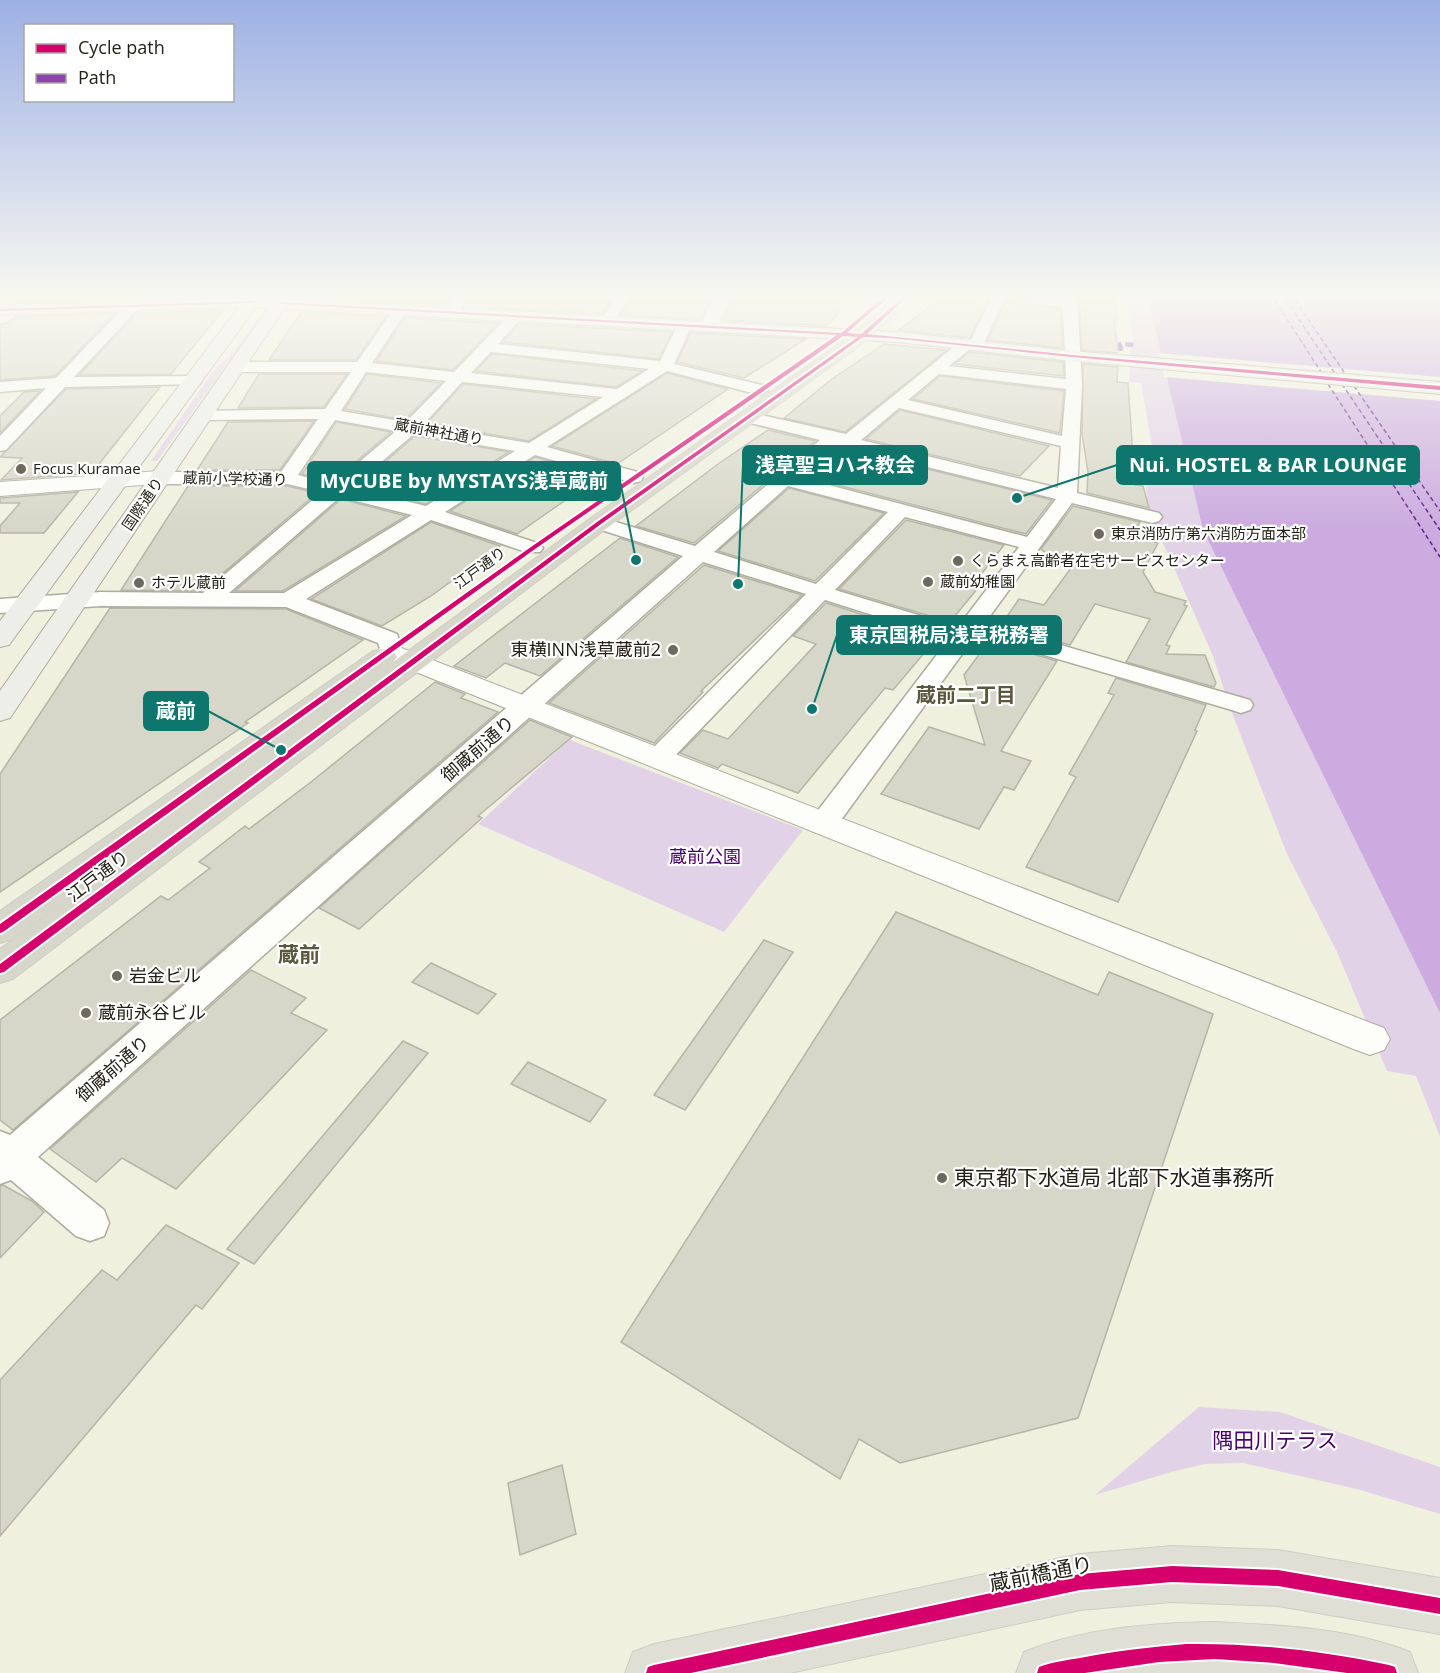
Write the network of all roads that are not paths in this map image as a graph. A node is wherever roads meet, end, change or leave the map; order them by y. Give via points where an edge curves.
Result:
1 (69, 372) edge
2 (201, 372) edge
3 (234, 372) edge
4 (358, 372) edge
5 (410, 372) edge
6 (462, 372) edge
7 (656, 372) edge
8 (689, 372) edge
9 (790, 372) edge
10 (805, 372) edge
11 (932, 372) edge
12 (963, 372) edge
13 (1073, 372) edge
14 (1256, 372) edge
15 (457, 377) junction
16 (194, 381) junction
17 (61, 382) junction
18 (1074, 385) junction
19 (0, 387) edge
20 (1440, 388) edge
21 (760, 390) junction
22 (622, 394) junction
23 (894, 402) junction
24 (329, 414) junction
25 (204, 415) junction
26 (748, 417) junction
27 (411, 427) junction
28 (840, 441) junction
29 (1071, 443) junction
30 (0, 446) edge
31 (534, 449) junction
32 (634, 477) junction
33 (160, 478) junction
34 (287, 478) junction
35 (785, 479) junction
36 (118, 481) junction
37 (0, 489) edge
38 (334, 491) junction
39 (1067, 497) junction
40 (902, 510) junction
41 (429, 513) junction
42 (1152, 517) dead end
43 (599, 523) junction
44 (1031, 544) junction
45 (533, 548) junction
46 (699, 555) junction
47 (821, 591) junction
48 (209, 599) junction
49 (289, 600) junction
50 (77, 601) junction
51 (26, 604) junction
52 (0, 606) edge
53 (966, 631) junction
54 (0, 639) edge
55 (403, 657) junction
56 (1241, 705) dead end
57 (527, 706) junction
58 (0, 712) edge
59 (658, 758) junction
60 (823, 824) junction
61 (0, 929) edge
62 (0, 969) edge
63 (1370, 1039) dead end
64 (4, 1157) edge
65 (90, 1223) dead end
66 (1440, 1606) edge
67 (654, 1673) edge
68 (1045, 1673) edge
69 (1389, 1673) edge

1 - 17 street
2 - 16 main road, 国際通り
3 - 25 main road, 国際通り
4 - 24 street
5 - 15 street
6 - 15 street
7 - 22 street
8 - 21 street
9 - 21 highway, 江戸通り
10 - 26 highway, 江戸通り
11 - 23 street, 御蔵前通り
12 - 18 street
13 - 18 street
14 - 20 main road
15 - 22 street
15 - 27 street
16 - 17 street
16 - 36 main road, 国際通り
17 - 19 street
17 - 30 street
18 - 29 street
21 - 32 highway, 江戸通り
22 - 31 street
23 - 28 street, 御蔵前通り via 852,438
23 - 29 street
24 - 25 street, 蔵前神社通り
24 - 27 street, 蔵前神社通り
24 - 34 street
25 - 33 main road, 国際通り
26 - 28 street
26 - 43 highway, 江戸通り
27 - 31 street, 蔵前神社通り
27 - 38 street
28 - 35 street, 御蔵前通り via 823,445
28 - 39 street
29 - 39 street
31 - 32 street, 蔵前神社通り
31 - 41 street
32 - 45 highway, 江戸通り
33 - 34 street, 蔵前小学校通り
33 - 36 street, 蔵前小学校通り
33 - 50 main road, 国際通り
34 - 38 street, 蔵前小学校通り
35 - 40 street
35 - 46 street, 御蔵前通り
36 - 37 street, 蔵前小学校通り
36 - 51 main road, 国際通り
38 - 41 street, 蔵前小学校通り
38 - 48 street
39 - 42 street
39 - 44 street
40 - 44 street
40 - 47 street
41 - 45 street, 蔵前小学校通り
41 - 49 street
43 - 46 street
43 - 55 highway, 江戸通り
44 - 53 street
45 - 55 highway, 江戸通り
46 - 47 street
46 - 57 street, 御蔵前通り
47 - 53 street
47 - 59 street
48 - 49 street
48 - 50 street
49 - 55 street via 389,639
50 - 51 street
50 - 58 main road, 国際通り
51 - 52 street
51 - 54 main road, 国際通り
53 - 56 street
53 - 60 street
55 - 57 street
55 - 61 highway, 江戸通り
55 - 62 highway, 江戸通り
57 - 59 street
57 - 64 street, 御蔵前通り
59 - 60 street
60 - 63 street
64 - 65 street
66 - 67 main road, 蔵前橋通り via 1278,1578 1172,1574 1080,1582
68 - 69 main road via 1161,1653 1244,1653 1341,1663

